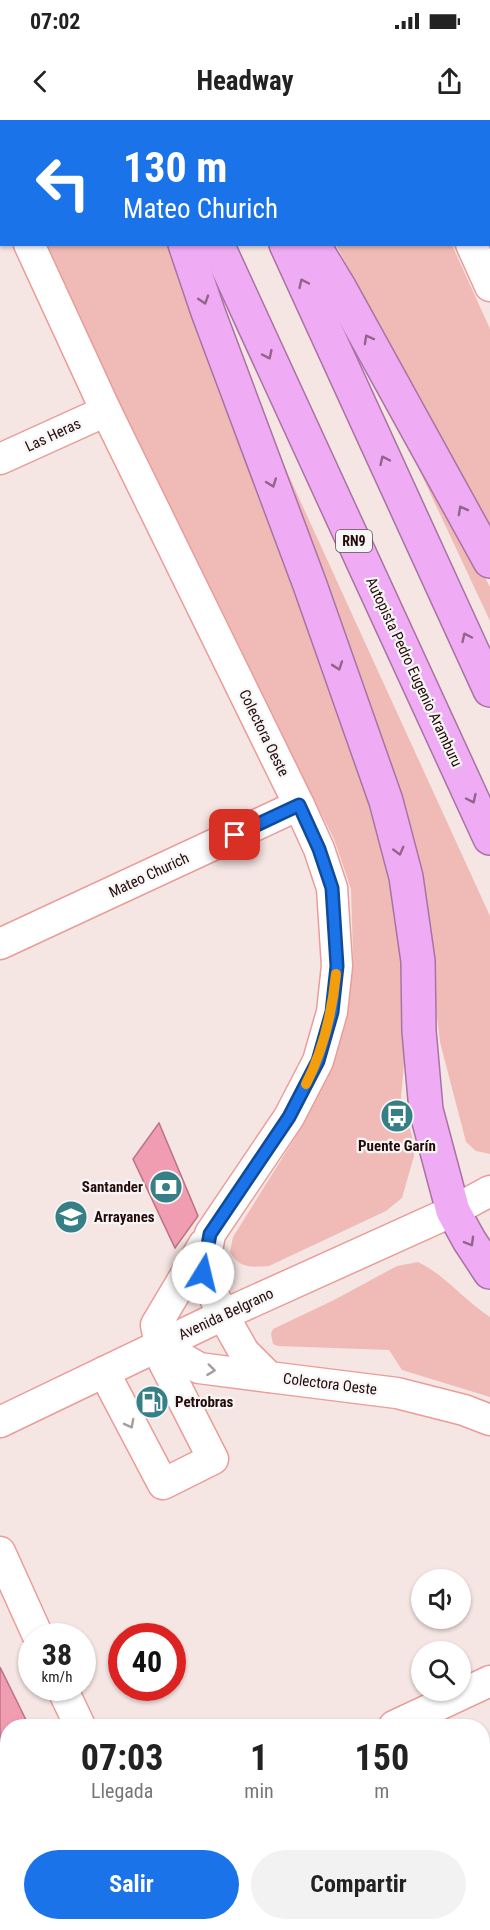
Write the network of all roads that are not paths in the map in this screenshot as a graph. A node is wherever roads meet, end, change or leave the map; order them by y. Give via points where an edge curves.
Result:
1 (30, 246) edge
2 (186, 246) edge
3 (218, 246) edge
4 (287, 246) edge
5 (314, 246) edge
6 (472, 246) edge
7 (490, 286) edge
8 (106, 411) junction
9 (0, 459) edge
10 (490, 561) edge
11 (490, 690) edge
12 (299, 805) junction
13 (490, 838) edge
14 (0, 944) edge
15 (490, 1191) edge
16 (453, 1211) junction
17 (210, 1234) junction
18 (490, 1272) edge
19 (223, 1315) junction
20 (158, 1346) junction
21 (104, 1372) junction
22 (269, 1377) junction
23 (490, 1420) edge
24 (0, 1422) edge
25 (0, 1552) edge
26 (32, 1623) edge
27 (490, 1681) edge
28 (68, 1701) edge
29 (77, 1719) edge
30 (409, 1719) edge

1 - 8 street, Colectora Oeste
2 -> 16 highway via 386,801 406,877 418,961 426,1110
3 -> 13 highway, Autopista Pedro Eugenio Aramburu / RN9
11 -> 4 highway
10 -> 5 highway
6 - 7 street
8 - 9 street, Las Heras
8 - 12 street, Colectora Oeste
12 - 14 street, Mateo Churich
12 - 17 street, Colectora Oeste via 332,888 337,966 332,1012 318,1061 289,1117
15 - 16 street
16 -> 18 highway
16 - 19 street, Avenida Belgrano
17 - 19 street, Colectora Oeste via 203,1273
17 - 20 street via 156,1325
19 - 20 street, Avenida Belgrano
19 - 22 street, Colectora Oeste via 244,1352
20 - 21 street, Avenida Belgrano
21 -> 20 street via 162,1484 213,1459
20 -> 22 street via 199,1368
21 - 24 street, Avenida Belgrano
22 - 23 street, Colectora Oeste via 397,1393
25 - 26 street
27 - 30 street
28 - 29 street

